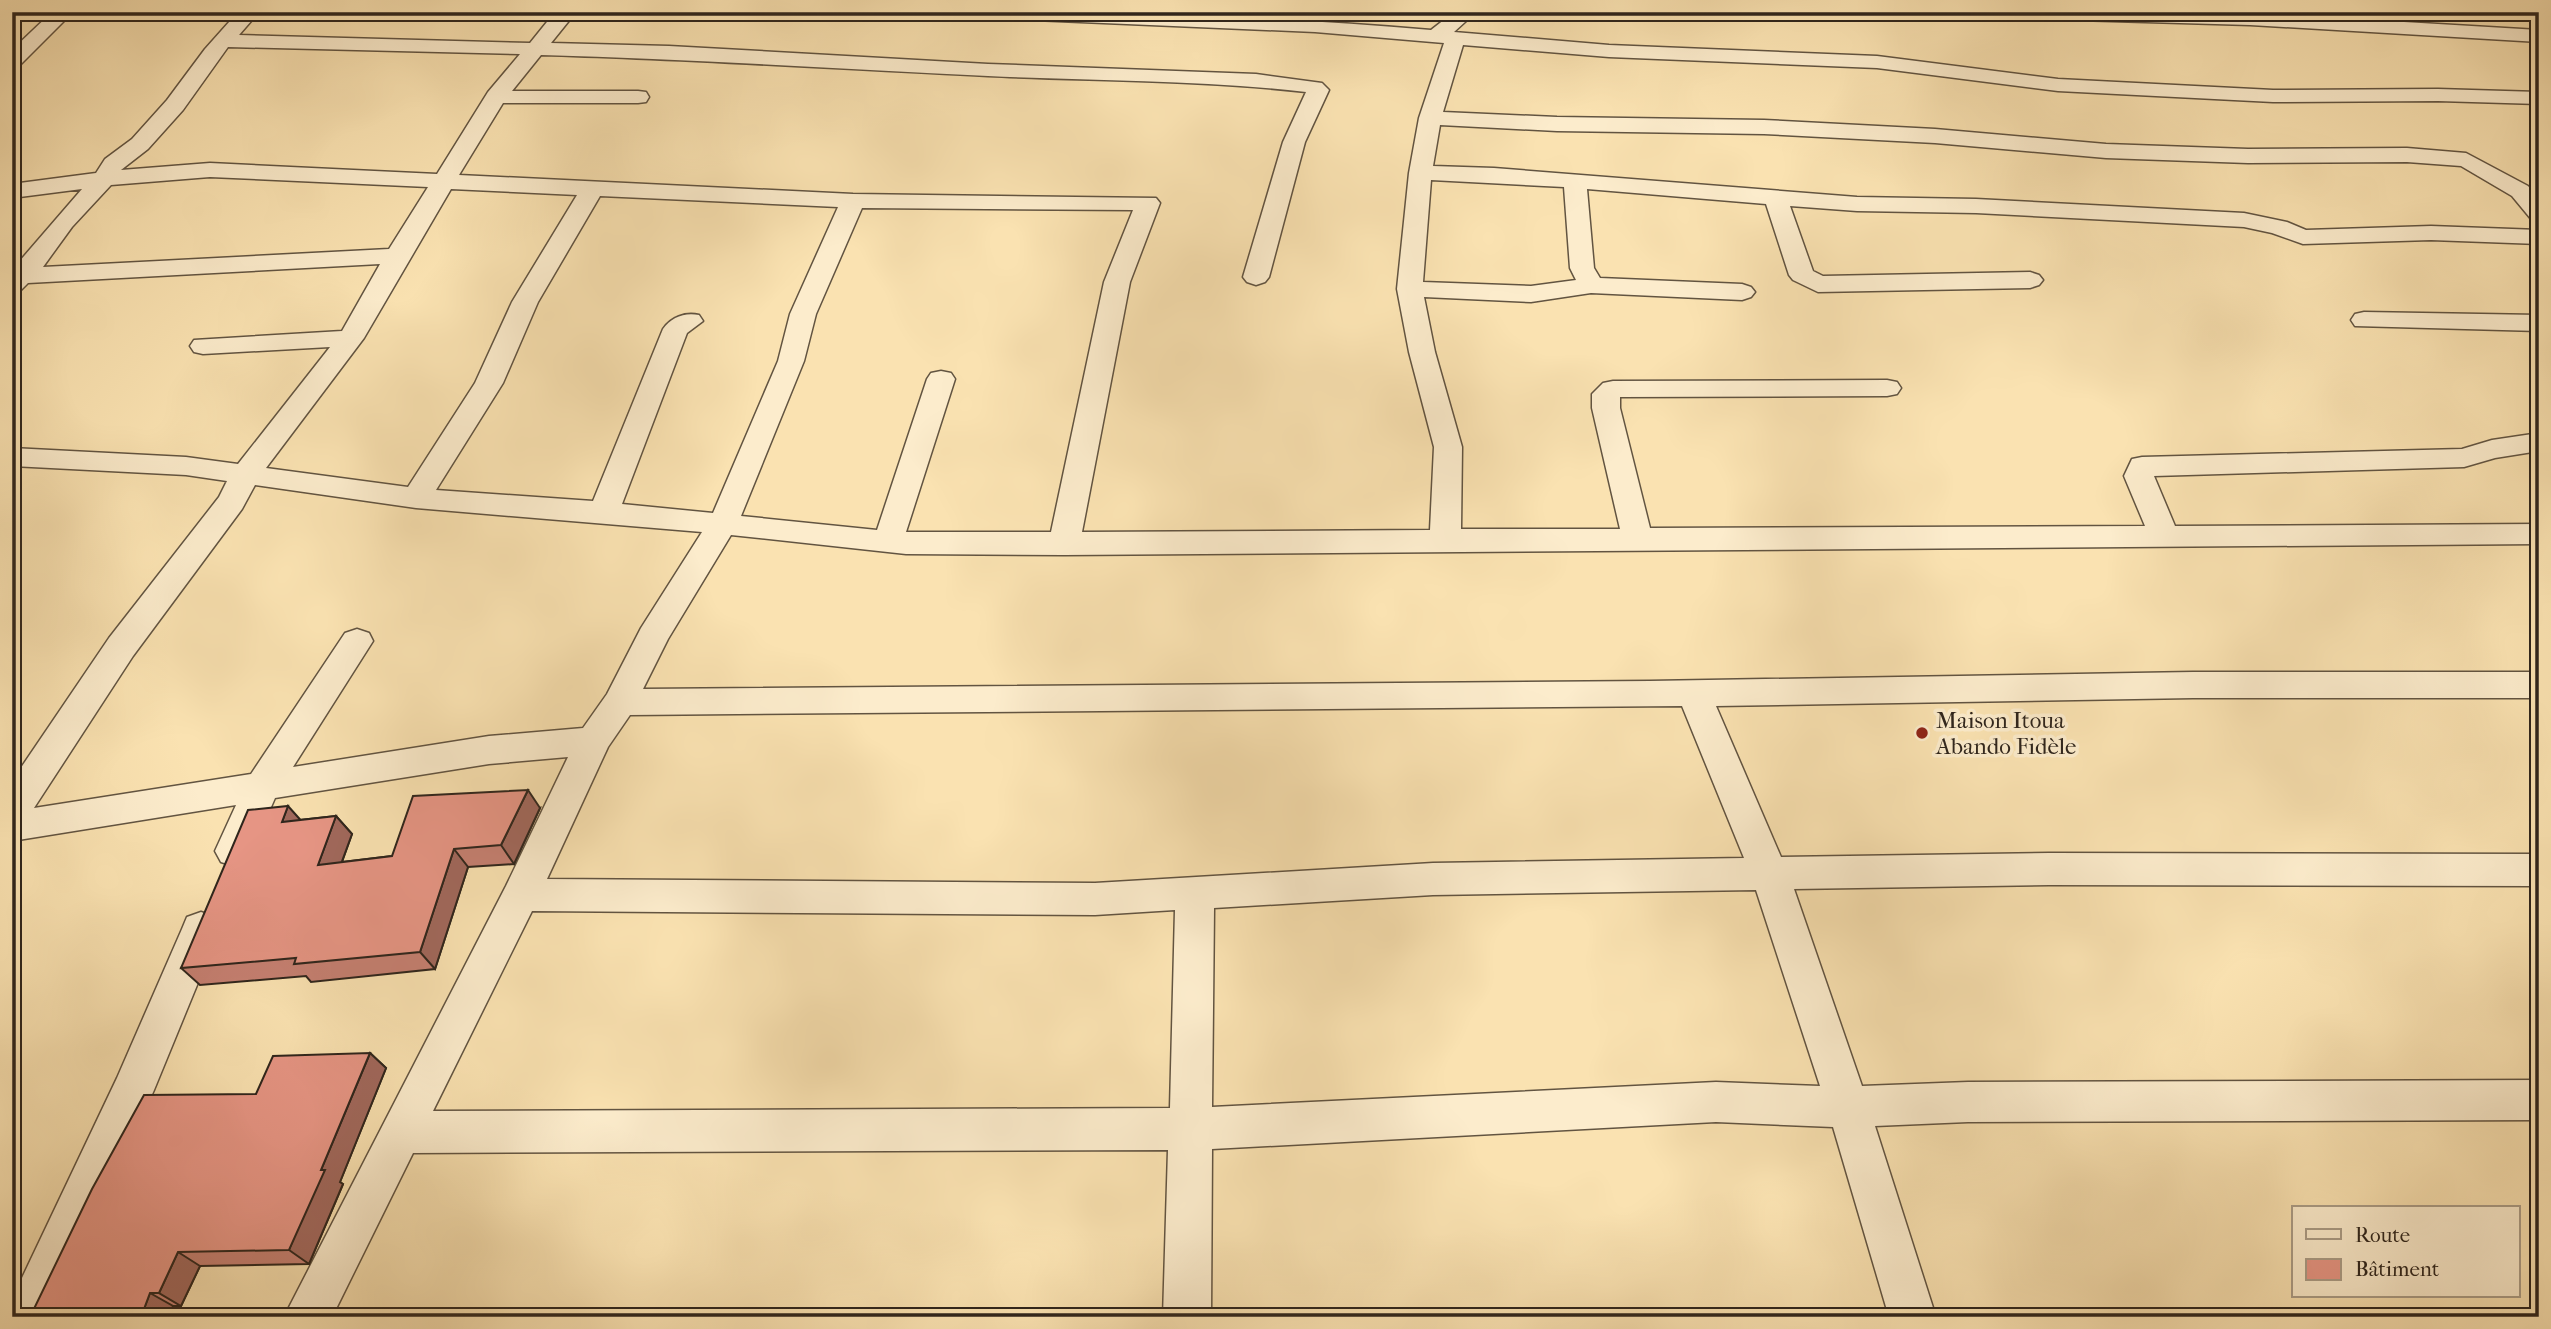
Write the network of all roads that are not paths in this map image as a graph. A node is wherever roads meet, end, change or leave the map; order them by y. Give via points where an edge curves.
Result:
1 (63, 12) edge
2 (249, 12) edge
3 (566, 12) edge
4 (986, 12) edge
5 (1466, 12) edge
6 (2003, 12) edge
7 (2539, 36) edge
8 (1445, 38) junction
9 (222, 41) junction
10 (537, 49) junction
11 (12, 62) edge
12 (496, 97) junction
13 (638, 97) dead end
14 (2539, 98) edge
15 (1430, 118) junction
16 (1420, 173) junction
17 (104, 179) junction
18 (1575, 183) junction
19 (443, 184) junction
20 (592, 189) junction
21 (12, 191) edge
22 (1776, 198) junction
23 (853, 201) junction
24 (2539, 214) edge
25 (2539, 237) edge
26 (397, 256) junction
27 (1256, 277) dead end
28 (17, 280) edge
29 (2030, 280) dead end
30 (1591, 285) junction
31 (1410, 289) junction
32 (1742, 292) dead end
33 (2364, 320) dead end
34 (690, 321) dead end
35 (2539, 323) edge
36 (351, 338) junction
37 (203, 345) dead end
38 (941, 379) dead end
39 (1887, 387) dead end
40 (2539, 442) edge
41 (12, 457) edge
42 (246, 474) junction
43 (416, 498) junction
44 (604, 512) junction
45 (723, 524) junction
46 (2539, 534) edge
47 (2164, 535) junction
48 (1637, 538) junction
49 (888, 541) junction
50 (1445, 542) junction
51 (1063, 544) junction
52 (356, 641) dead end
53 (2539, 685) edge
54 (1694, 694) junction
55 (620, 702) junction
56 (593, 741) junction
57 (263, 784) junction
58 (12, 811) edge
59 (12, 826) edge
60 (2539, 870) edge
61 (1770, 875) junction
62 (1195, 893) junction
63 (521, 895) junction
64 (2539, 1100) edge
65 (1848, 1107) junction
66 (1192, 1129) junction
67 (403, 1132) junction
68 (28, 1317) edge
69 (307, 1317) edge
70 (1187, 1317) edge
71 (1913, 1317) edge

1 - 11 street
2 - 9 street
3 - 10 street
4 - 8 street via 1315,26
5 - 8 street
6 - 7 street via 2250,19
8 - 14 street via 1609,51 1877,62 2058,85 2273,96
8 - 15 street
9 - 10 street
9 - 17 street via 175,105 140,144 113,164
10 - 12 street
10 - 27 street via 1256,80 1315,87 1318,90 1294,142
12 - 13 street
12 - 19 street
15 - 16 street
15 - 24 street via 1764,127 2119,152 2430,157 2473,162 2520,191
16 - 18 street
16 - 31 street
17 - 19 street via 210,170
17 - 21 street
17 - 28 street
18 - 22 street
18 - 30 street via 1582,268
19 - 20 street
19 - 26 street
20 - 23 street
20 - 43 street via 525,302 489,383
22 - 25 street via 2244,220 2303,237 2431,233
22 - 29 street via 1802,275 1818,284
23 - 45 street via 803,314 791,361
23 - 51 street via 1148,203 1117,282
26 - 28 street
26 - 36 street
30 - 31 street via 1531,294
30 - 32 street
31 - 50 street via 1448,447
33 - 35 street
34 - 44 street via 676,329
36 - 37 street
36 - 42 street
38 - 49 street
39 - 48 street via 1613,389 1606,394 1606,408
40 - 47 street via 2464,458 2142,466 2139,476
41 - 42 street via 186,466
42 - 43 street
42 - 58 street via 231,502 121,647
43 - 44 street
44 - 45 street
45 - 49 street
45 - 55 street via 653,636
46 - 47 street
47 - 48 street
48 - 50 street
49 - 51 street
50 - 51 street via 1327,539
52 - 57 street
53 - 54 street via 2193,685
54 - 55 street
54 - 61 street
55 - 56 street
56 - 57 street via 489,750
56 - 63 street
57 - 59 street
57 - 68 street via 133,1090
60 - 61 street via 2049,869
61 - 62 street via 1433,879
61 - 65 street
62 - 63 street via 1095,899
62 - 66 street
63 - 67 street
64 - 65 street via 1982,1102
65 - 66 street via 1716,1102
65 - 71 street
66 - 67 street
66 - 70 street
67 - 69 street

